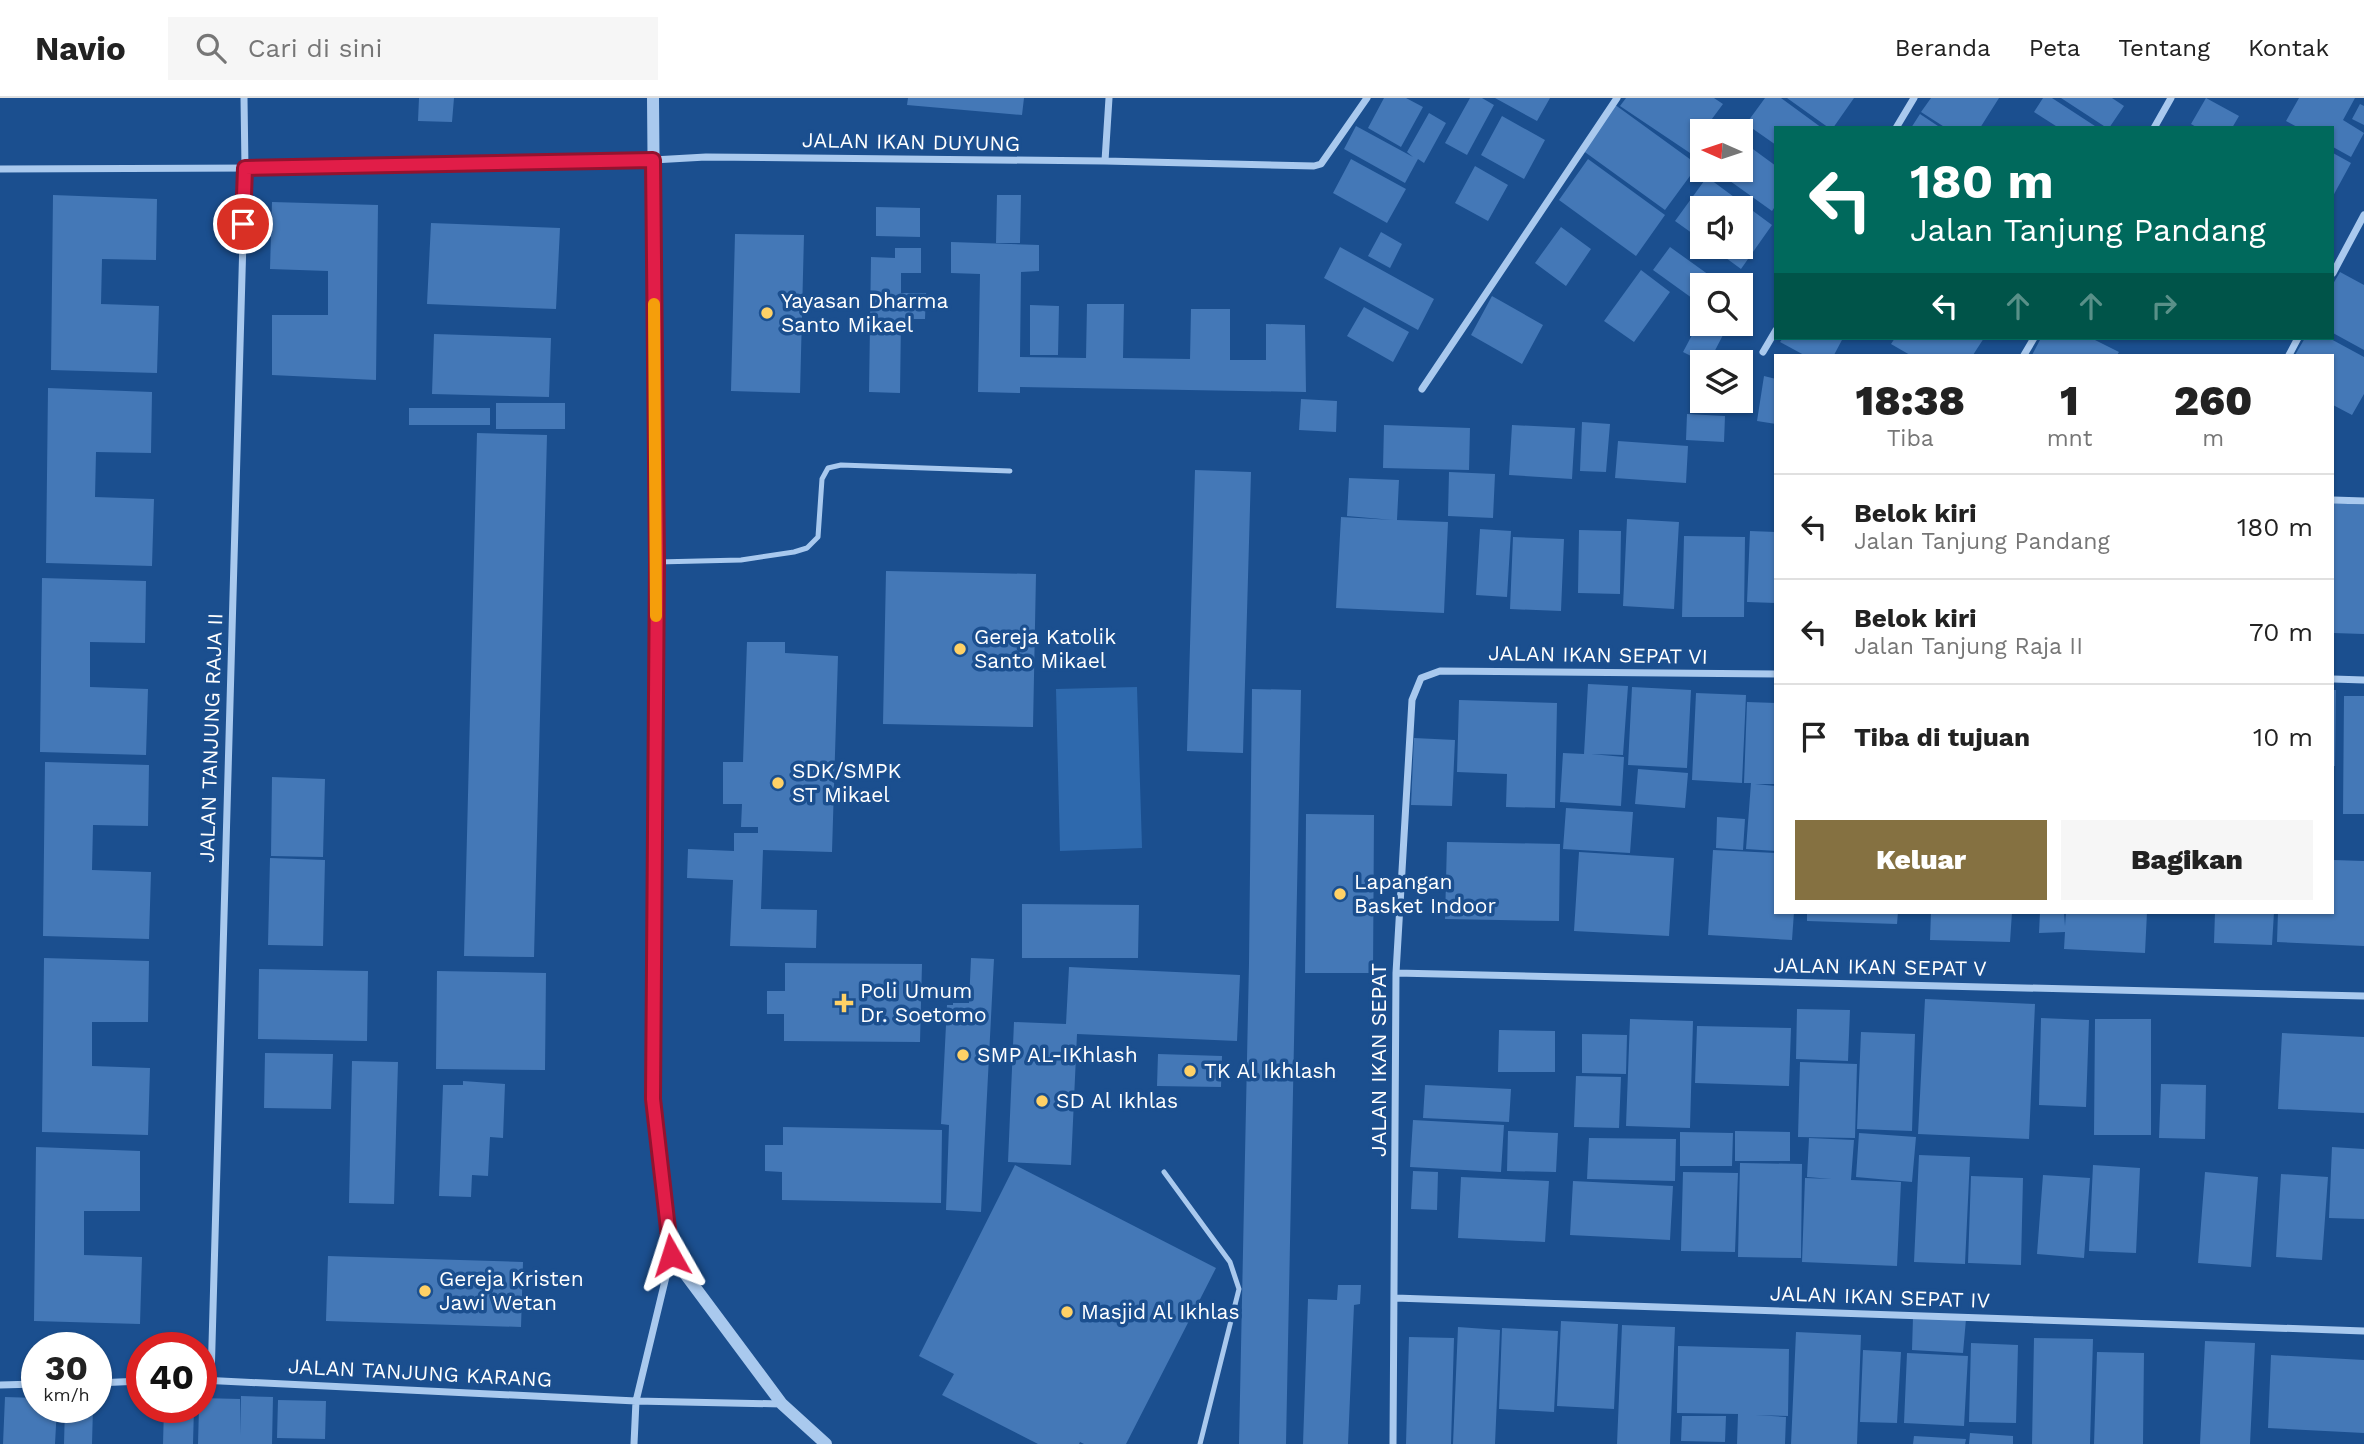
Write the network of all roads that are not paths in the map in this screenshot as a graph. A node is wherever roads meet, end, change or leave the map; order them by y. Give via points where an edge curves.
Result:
1 (244, 98) edge
2 (653, 98) edge
3 (1109, 98) edge
4 (1367, 98) edge
5 (1616, 98) edge
6 (1914, 98) edge
7 (2171, 98) edge
8 (1897, 126) edge
9 (2155, 126) edge
10 (653, 160) junction
11 (1105, 161) junction
12 (245, 168) junction
13 (0, 169) edge
14 (2364, 215) edge
15 (2334, 271) edge
16 (1774, 333) edge
17 (1763, 352) dead end
18 (1422, 389) dead end
19 (1010, 471) dead end
20 (2334, 500) edge
21 (2364, 501) edge
22 (657, 562) junction
23 (1774, 674) edge
24 (1421, 678) joint
25 (2334, 679) edge
26 (2364, 680) edge
27 (1396, 973) junction
28 (2364, 996) edge
29 (1164, 1172) dead end
30 (671, 1255) junction
31 (1395, 1298) junction
32 (2364, 1331) edge
33 (212, 1332) edge
34 (217, 1380) edge
35 (21, 1384) edge
36 (0, 1385) edge
37 (636, 1401) junction
38 (782, 1404) junction
39 (634, 1444) edge
40 (826, 1444) edge
41 (1200, 1444) edge
42 (1393, 1444) edge

1 - 12 street, JALAN TANJUNG RAJA II
2 - 10 street
3 - 11 street
4 - 11 street, JALAN IKAN DUYUNG via 1321,164 1314,166
5 - 18 street
6 - 8 street
7 - 9 street
10 - 11 street, JALAN IKAN DUYUNG
10 - 12 street, JALAN IKAN DUYUNG
10 - 22 street
12 - 13 street, JALAN IKAN DUYUNG
12 - 33 street, JALAN TANJUNG RAJA II
14 - 15 street
16 - 17 street
19 - 22 lane via 828,468 822,479 818,537 807,548 741,560
20 - 21 street
22 - 30 street via 653,1099
23 - 24 street, JALAN IKAN SEPAT VI via 1440,671
24 - 27 street, JALAN IKAN SEPAT via 1412,700
25 - 26 street
27 - 28 street, JALAN IKAN SEPAT V
27 - 31 street, JALAN IKAN SEPAT
29 - 41 lane via 1230,1262 1239,1289
30 - 37 street
30 - 38 street
31 - 32 street, JALAN IKAN SEPAT IV
31 - 42 street, JALAN IKAN SEPAT
34 - 37 street, JALAN TANJUNG KARANG
35 - 36 street
37 - 38 street, JALAN TANJUNG KARANG
37 - 39 street
38 - 40 street

